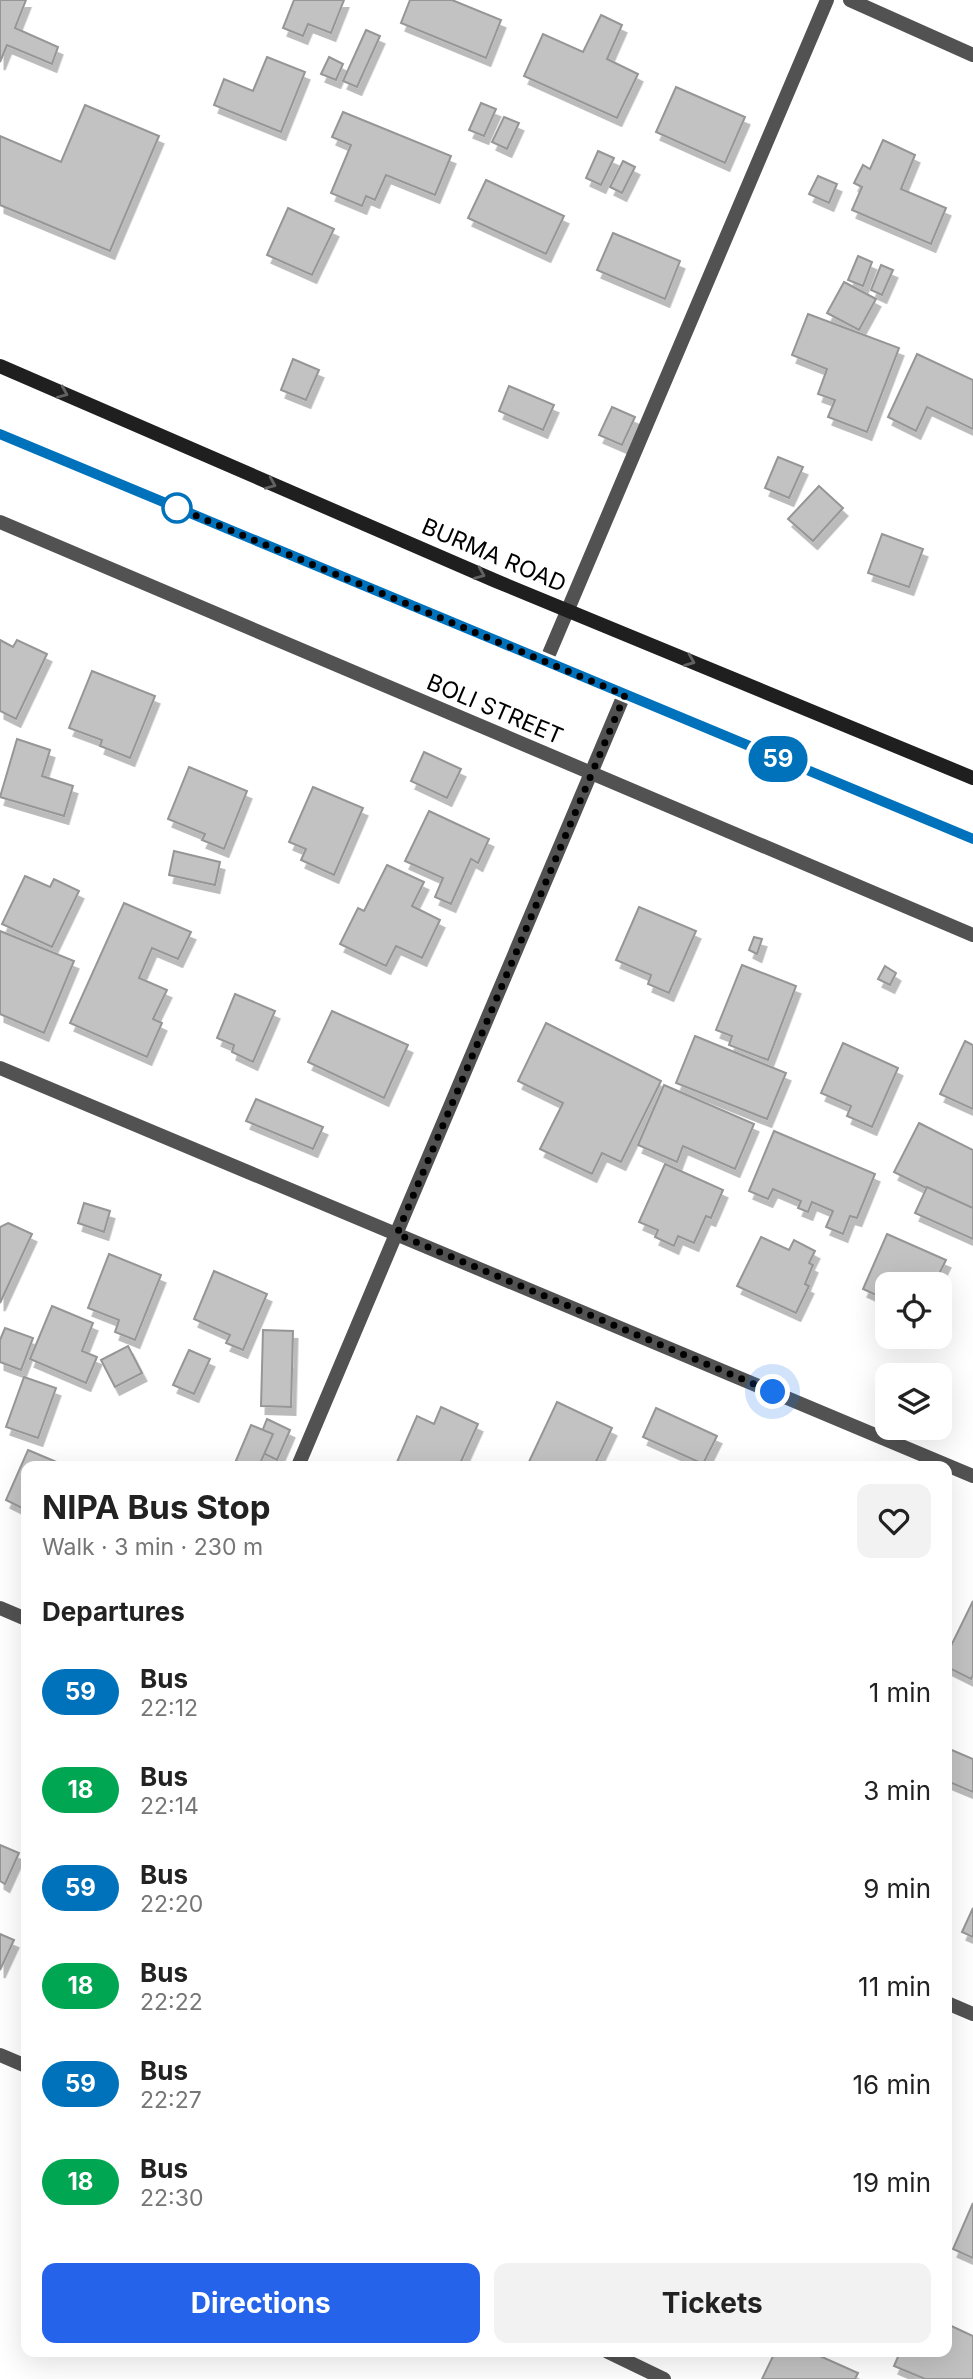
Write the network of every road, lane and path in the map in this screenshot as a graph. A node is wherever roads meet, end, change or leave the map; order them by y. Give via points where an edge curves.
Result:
1 (827, 0) edge
2 (850, 0) edge
3 (973, 55) edge
4 (0, 366) edge
5 (0, 434) edge
6 (0, 522) edge
7 (566, 610) junction
8 (546, 661) junction
9 (625, 695) junction
10 (590, 774) junction
11 (973, 778) edge
12 (973, 839) edge
13 (973, 935) edge
14 (0, 1068) edge
15 (397, 1234) junction
16 (300, 1461) edge
17 (937, 1461) edge
18 (952, 1467) edge
19 (973, 1476) edge
20 (0, 1608) edge
21 (21, 1617) edge
22 (952, 2005) edge
23 (973, 2014) edge
24 (0, 2055) edge
25 (21, 2064) edge
26 (618, 2357) edge
27 (664, 2379) edge

1 - 7 street
2 - 3 street
4 -> 7 main road, BURMA ROAD
5 - 8 main road
6 - 10 street, BOLI STREET
7 - 8 street
7 -> 11 main road, BURMA ROAD
8 - 9 main road
9 - 10 street
9 - 12 main road
10 - 13 street, BOLI STREET
10 - 15 street
14 - 15 street
15 - 16 street
15 - 17 street
18 - 19 street
20 - 21 street
22 - 23 street
24 - 25 street
26 - 27 street

